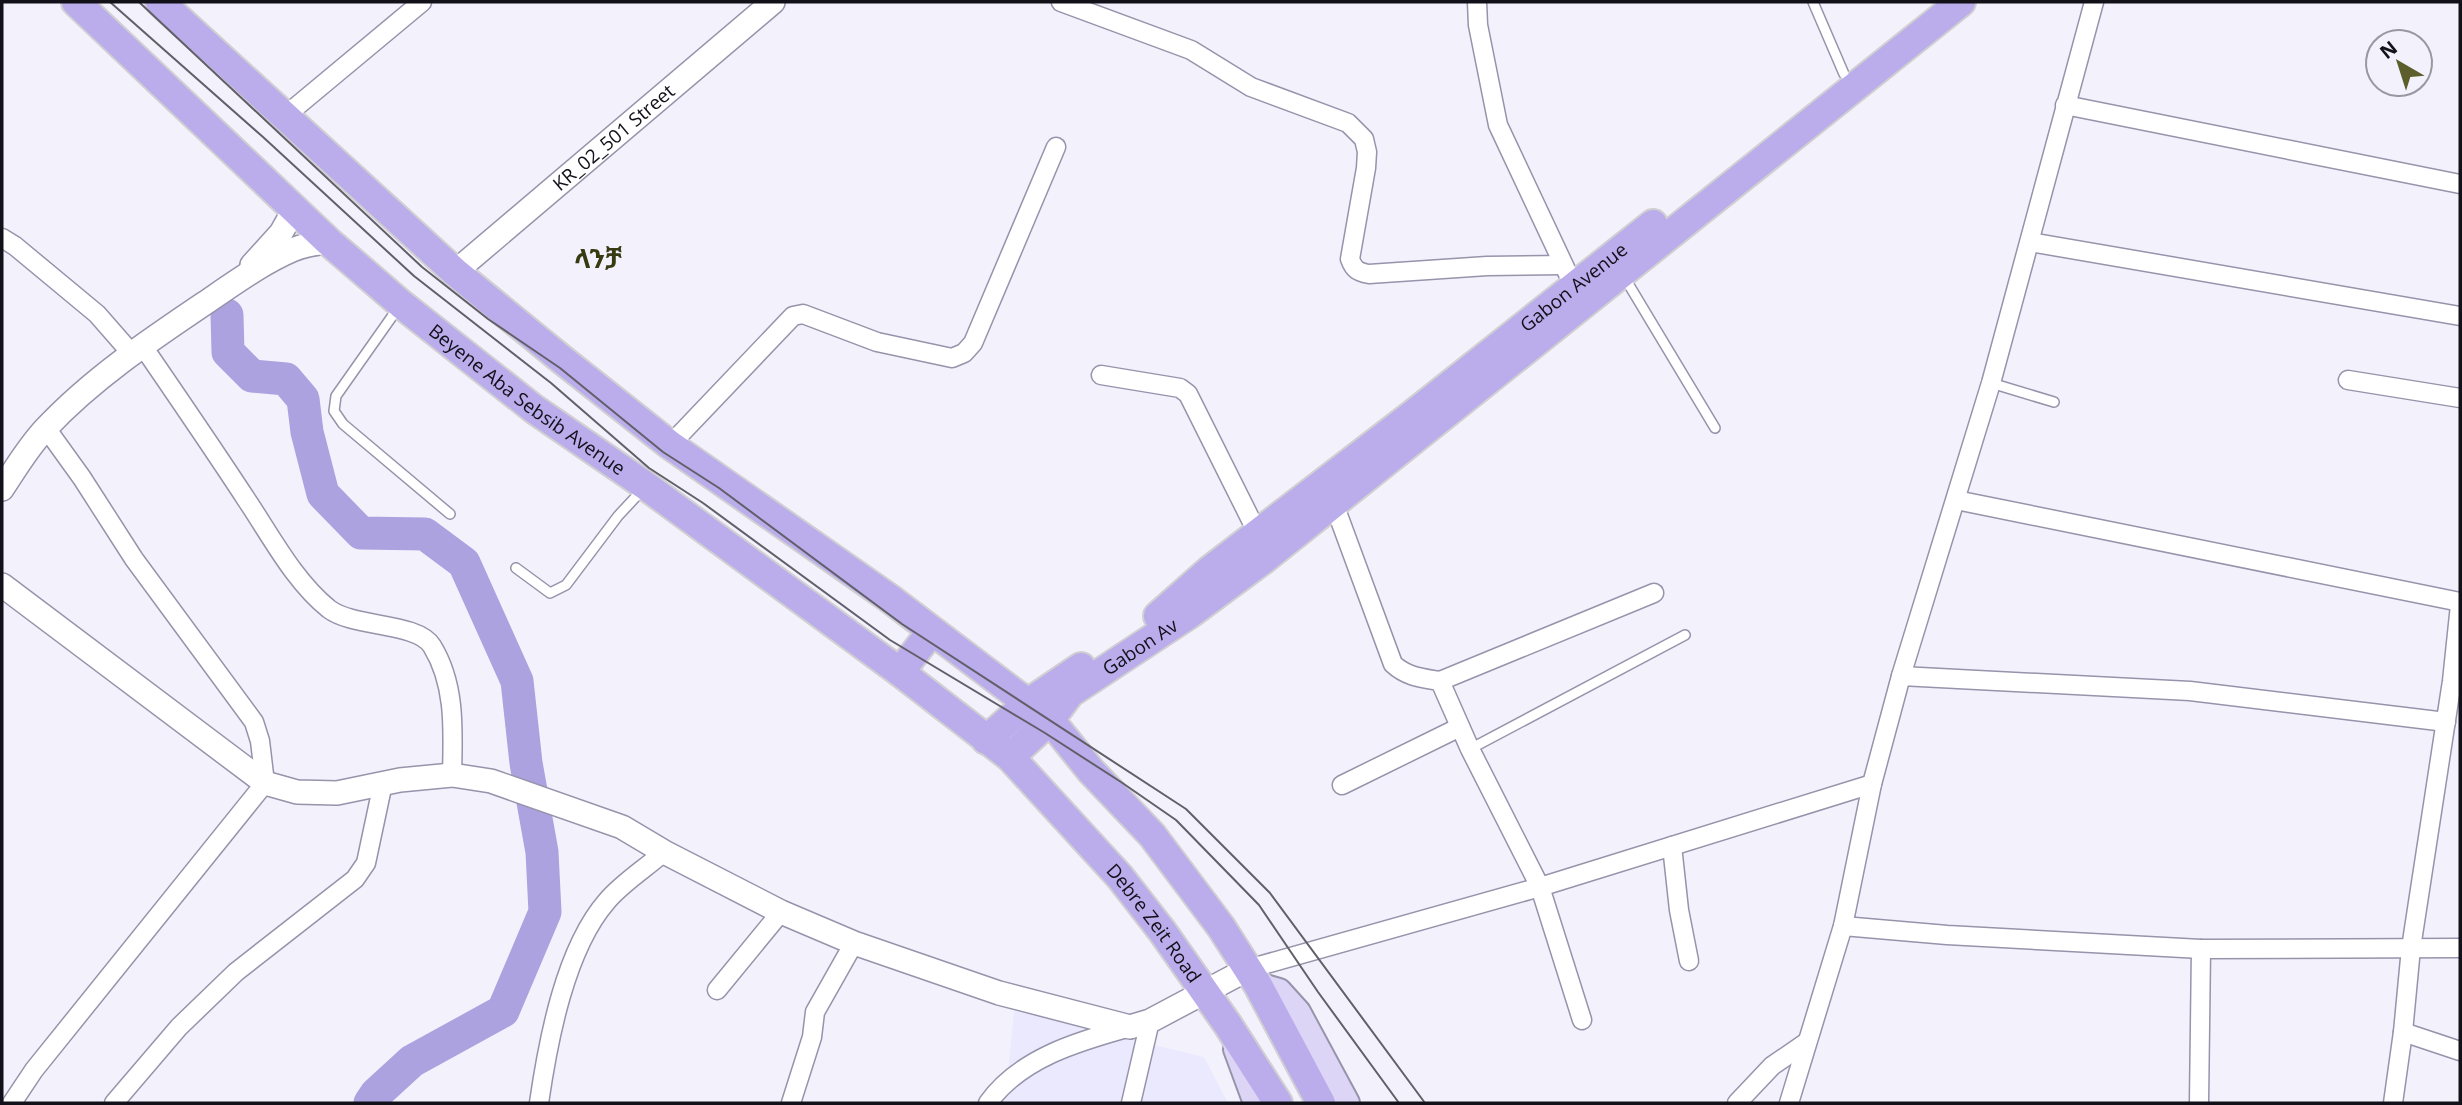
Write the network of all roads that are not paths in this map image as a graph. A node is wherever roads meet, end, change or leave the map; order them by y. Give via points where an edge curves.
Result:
1 (76, 2) edge
2 (160, 2) edge
3 (422, 2) edge
4 (773, 2) edge
5 (1061, 2) edge
6 (1477, 2) edge
7 (1813, 2) edge
8 (1937, 2) edge
9 (1961, 2) edge
10 (2094, 2) edge
11 (1844, 74) junction
12 (2065, 105) junction
13 (285, 116) junction
14 (1056, 147) dead end
15 (2460, 184) edge
16 (295, 208) junction
17 (2, 238) edge
18 (329, 242) junction
19 (2030, 242) junction
20 (455, 272) junction
21 (1623, 273) junction
22 (232, 284) junction
23 (1575, 284) junction
24 (401, 304) junction
25 (2460, 316) edge
26 (137, 350) junction
27 (1101, 375) dead end
28 (2348, 380) dead end
29 (1991, 383) junction
30 (2460, 398) edge
31 (2053, 402) dead end
32 (46, 428) junction
33 (1715, 428) dead end
34 (670, 445) junction
35 (646, 486) junction
36 (2, 489) edge
37 (1956, 500) junction
38 (1334, 504) junction
39 (450, 514) dead end
40 (1268, 541) junction
41 (516, 568) dead end
42 (1210, 570) joint
43 (2, 585) edge
44 (1654, 593) dead end
45 (2460, 604) edge
46 (931, 632) junction
47 (1685, 635) dead end
48 (901, 673) junction
49 (1900, 676) junction
50 (1440, 681) junction
51 (2456, 683) edge
52 (1039, 712) junction
53 (2446, 722) junction
54 (1460, 727) junction
55 (986, 740) junction
56 (1470, 749) junction
57 (1010, 757) junction
58 (452, 775) junction
59 (265, 783) junction
60 (383, 783) junction
61 (1872, 784) junction
62 (1342, 785) dead end
63 (1672, 846) junction
64 (664, 852) junction
65 (1540, 887) junction
66 (781, 912) junction
67 (1843, 926) junction
68 (854, 943) junction
69 (2411, 947) junction
70 (2460, 948) edge
71 (2201, 949) junction
72 (1689, 961) dead end
73 (1253, 977) junction
74 (718, 990) dead end
75 (1205, 993) junction
76 (1582, 1020) dead end
77 (1140, 1024) junction
78 (1228, 1025) junction
79 (2403, 1032) junction
80 (1807, 1042) junction
81 (2460, 1051) edge
82 (12, 1103) edge
83 (114, 1103) edge
84 (539, 1103) edge
85 (791, 1103) edge
86 (988, 1103) edge
87 (1131, 1103) edge
88 (1256, 1103) edge
89 (1278, 1103) edge
90 (1321, 1103) edge
91 (1347, 1103) edge
92 (1737, 1103) edge
93 (1789, 1103) edge
94 (2199, 1103) edge
95 (2393, 1103) edge

1 - 16 main road, Beyene Aba Sebsib Avenue
2 - 13 main road
3 - 13 street
4 - 20 street, KR_02_501 Street
5 - 23 street via 1191,50 1251,87 1348,122 1364,139 1367,152 1350,259 1359,272 1487,266
6 - 23 street via 1498,125
7 - 11 lane
8 - 11 main road, Gabon Avenue
9 - 21 main road, Gabon Avenue
10 - 12 street
11 - 23 main road, Gabon Avenue
12 - 15 street
12 - 19 street
13 - 20 main road
14 - 34 street via 973,343 964,353 952,358 877,342 803,314 793,316
16 - 18 main road, Beyene Aba Sebsib Avenue
16 - 22 street via 281,233
17 - 26 street
18 - 22 street via 292,250
18 - 24 main road, Beyene Aba Sebsib Avenue
19 - 25 street
19 - 29 street
20 - 34 main road
21 - 23 main road, Gabon Avenue
21 - 33 lane
22 - 26 street
23 - 38 main road, Gabon Avenue
23 - 40 main road, Gabon Avenue
24 - 35 main road, Beyene Aba Sebsib Avenue via 534,409
24 - 39 lane via 336,396 334,411 342,424
26 - 32 street
26 - 58 street via 292,570 330,610 363,623 410,631 430,643 451,699
27 - 40 street via 1180,388 1188,394
28 - 30 street
29 - 31 lane
29 - 37 street
32 - 36 street
32 - 59 street via 134,559 254,722
34 - 46 main road
35 - 41 lane via 566,585 550,593
35 - 48 main road, Beyene Aba Sebsib Avenue
37 - 45 street
37 - 49 street
38 - 40 main road, Gabon Avenue
38 - 50 street via 1393,664 1411,676
40 - 42 main road, Gabon Avenue
40 - 52 main road, Gabon Av via 1188,615
42 - 52 main road, Gabon Av
43 - 59 street
44 - 50 street
45 - 51 street
46 - 48 main road
46 - 52 main road
47 - 56 lane
48 - 55 main road, Beyene Aba Sebsib Avenue
49 - 53 street via 2190,691
49 - 61 street
50 - 54 street
51 - 53 street
52 - 55 main road
52 - 57 main road, Gabon Av
52 - 73 main road via 1152,835
53 - 69 street
54 - 56 street
54 - 62 street
55 - 57 main road, Beyene Aba Sebsib Avenue
56 - 65 street
57 - 75 main road, Debre Zeit Road via 1120,877
58 - 60 street
58 - 64 street via 491,781 622,827
59 - 60 street via 297,792 337,793
59 - 82 street
60 - 83 street via 366,863 355,879 236,972 179,1027
61 - 63 street
61 - 67 street
63 - 65 street
63 - 72 street
64 - 66 street
64 - 84 street via 607,900 583,936 565,981
65 - 73 street
65 - 76 street
66 - 68 street
66 - 74 street
67 - 71 street
67 - 80 street
68 - 77 street via 999,993
68 - 85 street via 815,1012
69 - 70 street
69 - 71 street
69 - 79 street
71 - 94 street
73 - 75 street
73 - 90 main road
73 - 91 main road via 1279,991 1298,1012
75 - 77 street
75 - 78 main road, Debre Zeit Road
77 - 86 street via 1044,1057 1011,1079
77 - 87 street
78 - 88 main road
78 - 89 main road, Debre Zeit Road
79 - 81 street
79 - 95 street
80 - 92 street via 1772,1066
80 - 93 street

